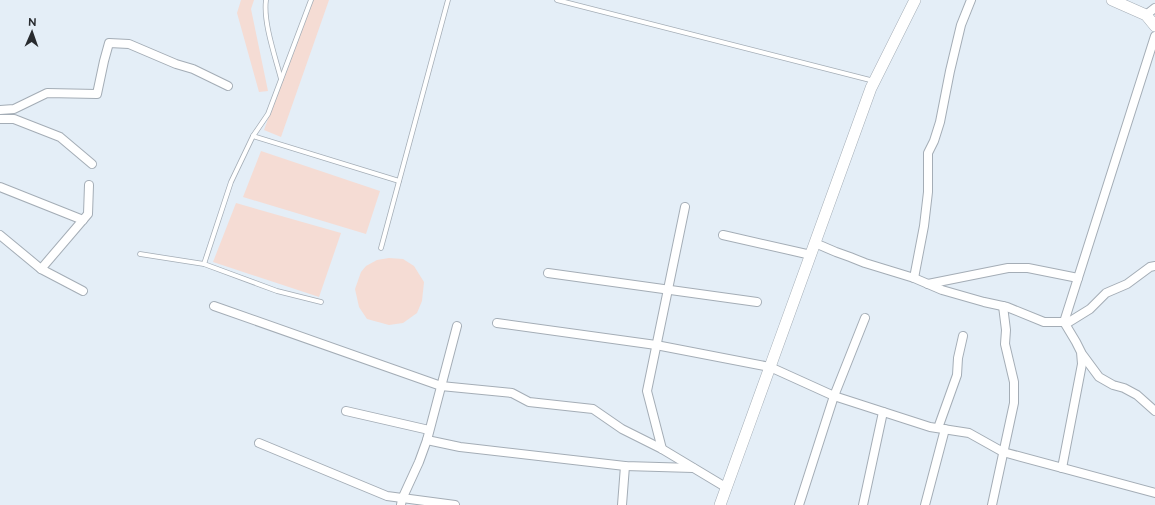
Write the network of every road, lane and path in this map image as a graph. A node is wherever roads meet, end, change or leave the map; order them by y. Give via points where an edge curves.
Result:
1 (266, 0) edge
2 (312, 0) edge
3 (448, 0) edge
4 (557, 0) edge
5 (915, 0) edge
6 (971, 0) edge
7 (1112, 0) edge
8 (1152, 14) edge
9 (1155, 26) edge
10 (1155, 36) edge
11 (281, 79) junction
12 (875, 81) junction
13 (228, 86) dead end
14 (0, 110) edge
15 (0, 119) edge
16 (253, 136) junction
17 (92, 164) dead end
18 (399, 181) junction
19 (89, 185) dead end
20 (0, 187) edge
21 (685, 207) dead end
22 (83, 220) junction
23 (0, 235) edge
24 (723, 235) dead end
25 (815, 243) junction
26 (381, 248) dead end
27 (140, 254) dead end
28 (811, 255) junction
29 (204, 264) junction
30 (1155, 266) edge
31 (41, 269) junction
32 (548, 273) dead end
33 (914, 278) junction
34 (1078, 278) junction
35 (928, 284) junction
36 (668, 289) junction
37 (83, 291) dead end
38 (321, 302) dead end
39 (757, 302) dead end
40 (214, 306) dead end
41 (1003, 306) junction
42 (865, 318) dead end
43 (1064, 322) junction
44 (497, 323) dead end
45 (457, 326) dead end
46 (963, 336) dead end
47 (656, 345) junction
48 (1081, 354) junction
49 (770, 367) junction
50 (441, 386) junction
51 (834, 396) junction
52 (1154, 408) edge
53 (346, 411) dead end
54 (883, 412) junction
55 (941, 428) junction
56 (429, 430) junction
57 (427, 440) junction
58 (259, 443) dead end
59 (662, 449) junction
60 (1003, 452) junction
61 (625, 466) junction
62 (694, 468) junction
63 (1062, 468) junction
64 (727, 488) junction
65 (1155, 494) edge
66 (402, 502) edge
67 (455, 505) edge
68 (622, 505) edge
69 (720, 505) edge
70 (798, 505) edge
71 (863, 505) edge
72 (925, 505) edge
73 (992, 505) edge

1 - 11 lane via 270,36
2 - 11 lane
3 - 18 lane
4 - 12 lane
5 - 12 street
6 - 33 street via 961,25 940,122 928,153 928,192
7 - 8 street
8 - 9 street
10 - 34 street
11 - 16 lane via 268,114
12 - 25 street
13 - 14 street via 129,44 109,43 97,94 47,93 14,109
15 - 17 street via 14,119 60,137
16 - 18 lane
16 - 29 lane via 231,182
18 - 26 lane
19 - 22 street via 88,214
20 - 22 street
21 - 36 street
22 - 31 street
23 - 31 street
24 - 28 street
25 - 28 street
25 - 33 street via 864,263
27 - 29 lane
28 - 49 street
29 - 38 lane via 277,291
30 - 43 street via 1127,284 1106,293 1090,309 1069,322
31 - 37 street
32 - 36 street
33 - 35 street
34 - 35 street via 1028,268 1008,268
34 - 43 street
35 - 41 street
36 - 39 street
36 - 47 street
40 - 50 street
41 - 43 street via 1044,322
41 - 60 street via 1005,344 1014,382 1014,403
42 - 51 street
43 - 48 street
44 - 47 street
45 - 50 street
46 - 55 street via 957,376
47 - 49 street
47 - 59 street via 647,391
48 - 52 street via 1099,377 1137,395
48 - 63 street via 1078,390
49 - 51 street
49 - 64 street
50 - 56 street
50 - 59 street via 512,393 529,402 593,409 622,429
51 - 54 street
51 - 70 street
53 - 56 street
54 - 55 street
54 - 71 street
55 - 60 street via 969,433
55 - 72 street
56 - 57 street
57 - 61 street via 460,447
57 - 66 street
58 - 66 street
59 - 62 street
60 - 63 street
60 - 73 street
61 - 62 street
61 - 68 street
62 - 64 street
63 - 65 street
64 - 69 street
66 - 67 street

